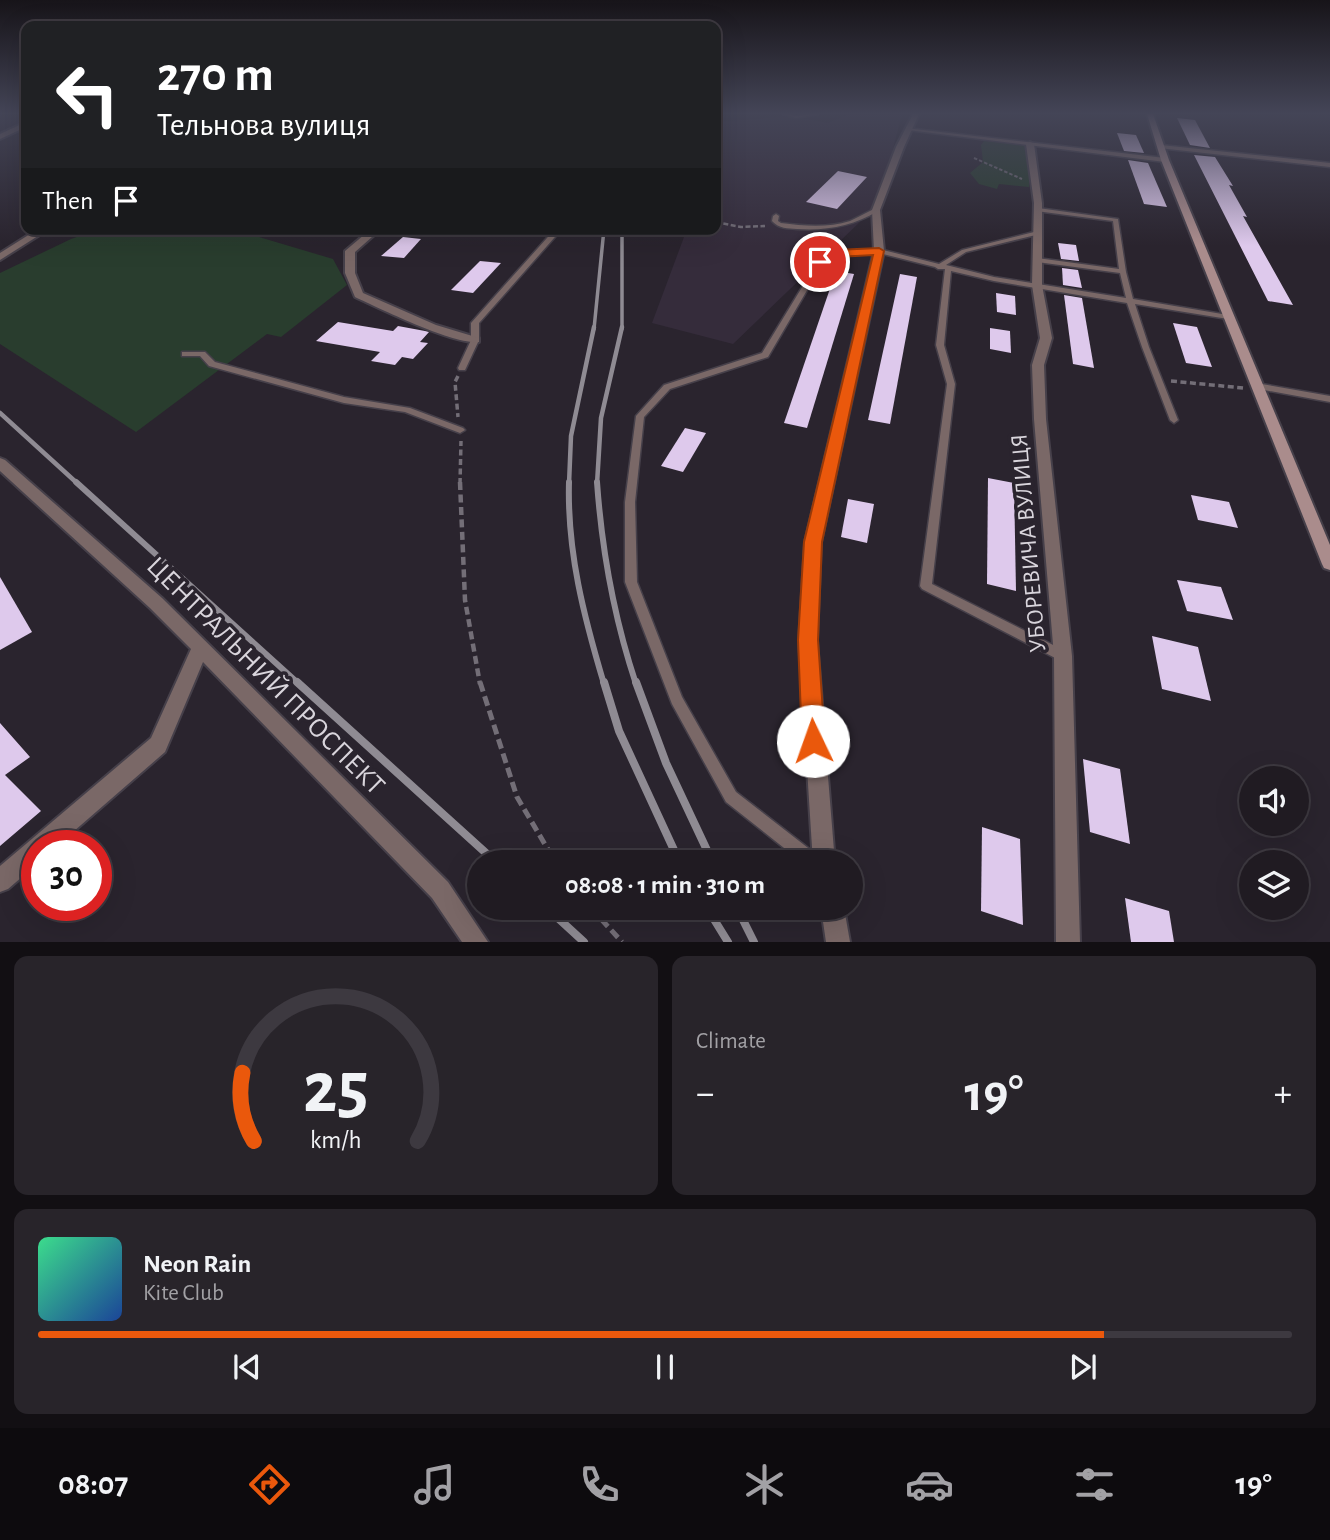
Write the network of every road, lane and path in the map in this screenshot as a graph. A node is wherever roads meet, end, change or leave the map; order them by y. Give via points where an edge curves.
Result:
1 (897, 158) edge
2 (974, 158) dead end
3 (1033, 158) edge
4 (1148, 158) edge
5 (1264, 158) edge
6 (1165, 160) joint
7 (1330, 165) edge
8 (1036, 187) junction
9 (876, 210) junction
10 (1038, 210) junction
11 (776, 216) dead end
12 (721, 223) edge
13 (779, 225) junction
14 (1038, 233) junction
15 (36, 235) edge
16 (370, 235) edge
17 (554, 235) edge
18 (879, 251) junction
19 (0, 257) edge
20 (1037, 260) junction
21 (943, 268) junction
22 (1121, 271) junction
23 (1037, 285) junction
24 (1128, 300) junction
25 (1228, 317) junction
26 (475, 340) junction
27 (185, 354) dead end
28 (462, 368) joint
29 (1158, 379) junction
30 (1256, 386) junction
31 (1330, 399) edge
32 (1174, 420) dead end
33 (460, 430) junction
34 (0, 463) edge
35 (1330, 564) edge
36 (200, 648) junction
37 (1063, 656) junction
38 (59, 830) edge
39 (548, 850) edge
40 (799, 850) edge
41 (823, 850) edge
42 (21, 863) edge
43 (0, 881) edge
44 (602, 920) edge
45 (834, 920) edge
46 (476, 942) edge
47 (622, 942) edge
48 (838, 942) edge
49 (1068, 942) edge

1 - 9 street
2 - 8 path
3 - 8 street, УБОРЕВИЧА ВУЛИЦЯ
4 - 6 lane
5 - 7 lane
6 - 25 main road
8 - 10 street, УБОРЕВИЧА ВУЛИЦЯ
9 - 13 lane via 856,223 838,227
9 - 18 street
10 - 14 street, УБОРЕВИЧА ВУЛИЦЯ
10 - 22 lane via 1116,220
11 - 13 lane
12 - 13 path
14 - 20 street, УБОРЕВИЧА ВУЛИЦЯ
14 - 21 lane via 964,251
15 - 19 street
16 - 26 street via 350,251 350,273 359,295
17 - 26 lane via 475,323
18 - 21 lane
18 - 40 lane via 835,254 820,262 765,355 667,387 640,416 630,502 631,582 677,700 731,797
18 - 41 street via 813,542 808,640
20 - 22 lane
20 - 23 street, УБОРЕВИЧА ВУЛИЦЯ
21 - 23 lane
21 - 37 lane via 940,345 951,384 926,586
22 - 24 lane
23 - 24 lane
23 - 37 street, УБОРЕВИЧА ВУЛИЦЯ via 1046,338 1038,365 1040,419
24 - 25 lane
24 - 29 lane
25 - 30 main road
26 - 28 lane
27 - 33 lane via 202,354 212,364 344,400 407,410
28 - 33 path via 455,382
29 - 30 path
29 - 32 lane
30 - 31 lane
30 - 35 main road
33 - 39 path via 459,540 465,617 476,670 522,806
34 - 36 street, ЦЕНТРАЛЬНИЙ ПРОСПЕКТ
36 - 38 street via 158,745
36 - 46 street, ЦЕНТРАЛЬНИЙ ПРОСПЕКТ via 440,890
37 - 49 street, УБОРЕВИЧА ВУЛИЦЯ
42 - 43 street
44 - 47 path
45 - 48 street

